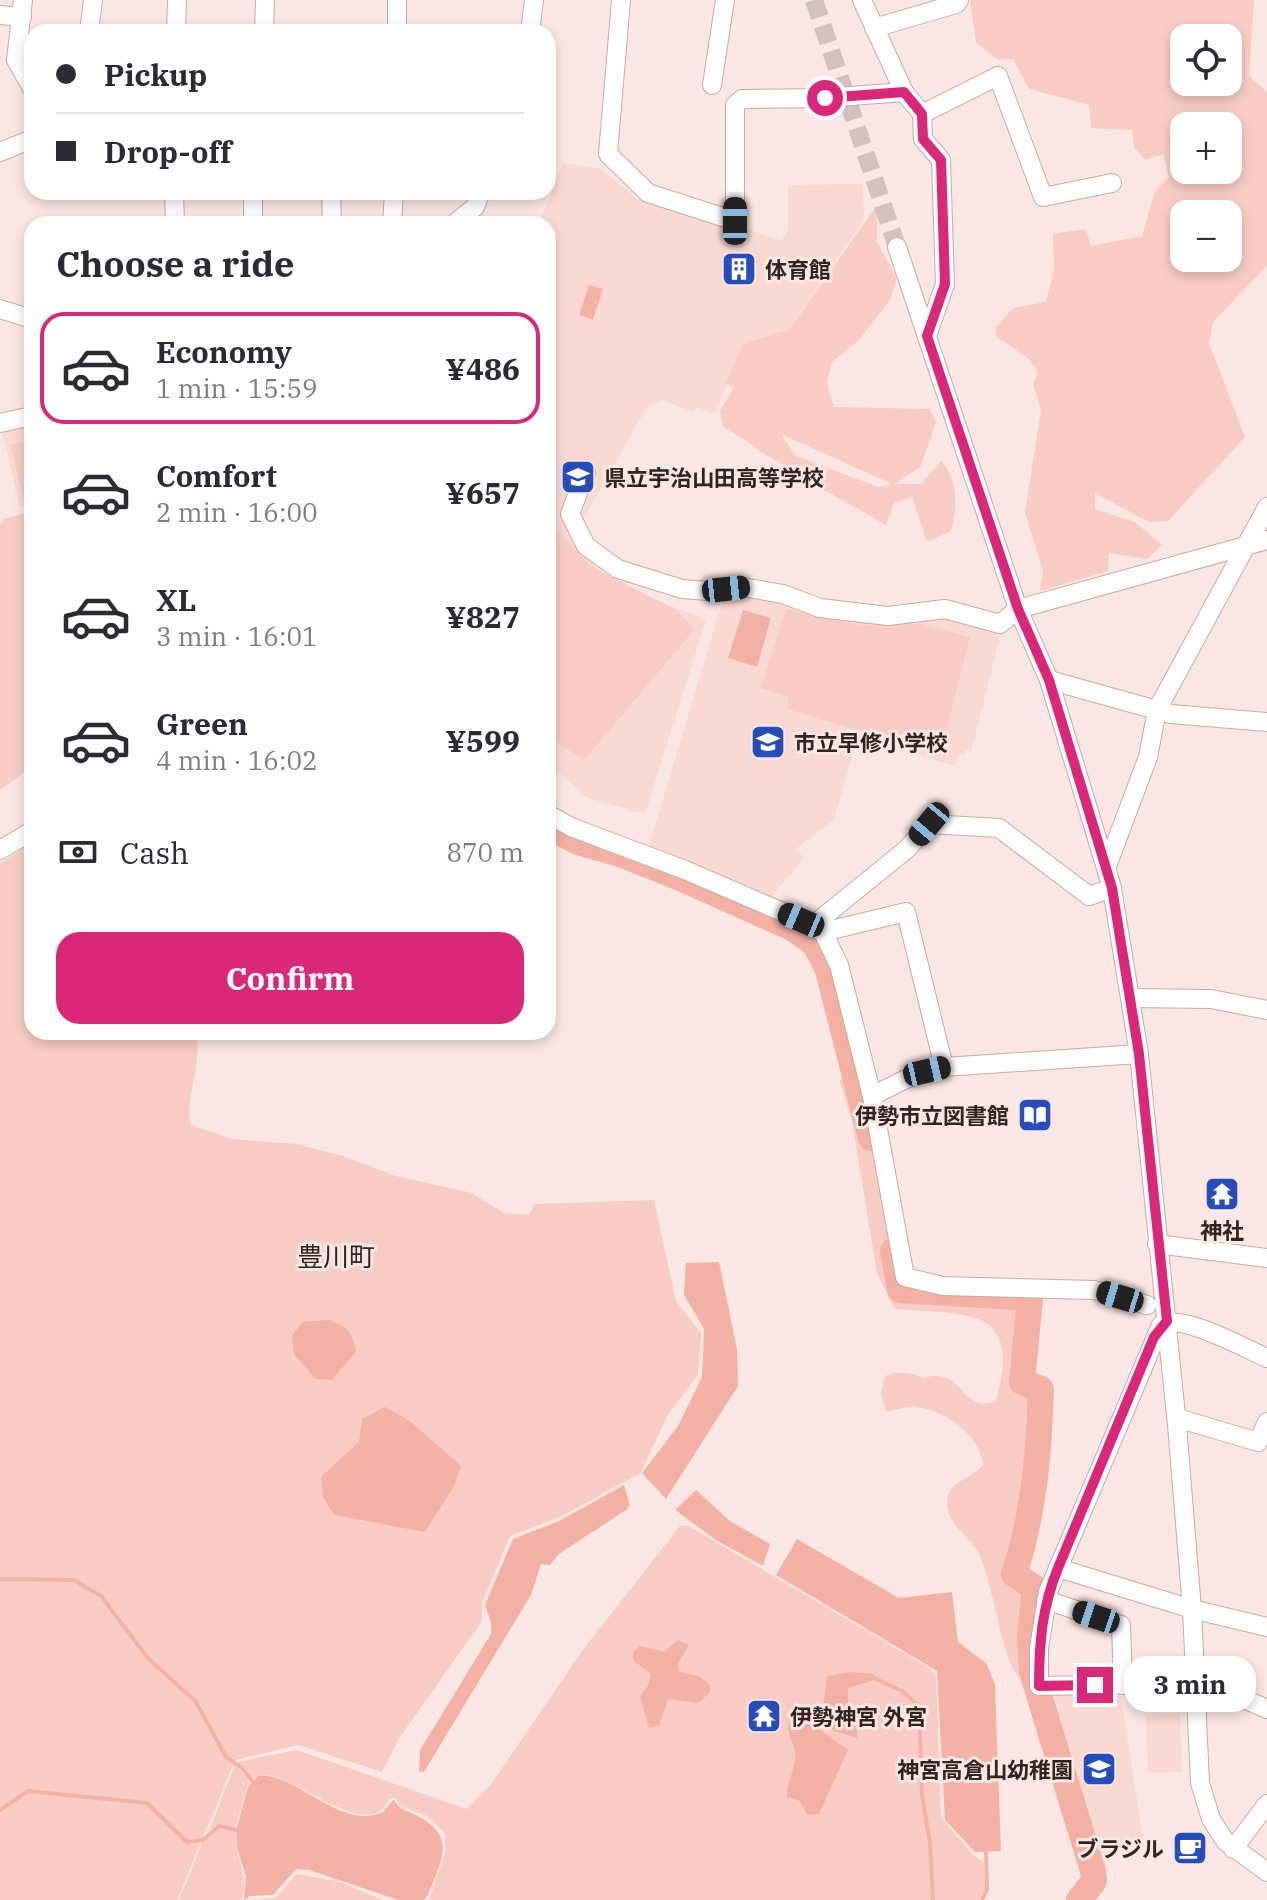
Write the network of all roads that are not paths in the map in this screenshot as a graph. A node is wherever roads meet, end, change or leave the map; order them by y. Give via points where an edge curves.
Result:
1 (93, 0) edge
2 (177, 0) edge
3 (265, 0) edge
4 (397, 0) edge
5 (534, 0) edge
6 (621, 0) edge
7 (725, 0) edge
8 (862, 0) edge
9 (959, 0) edge
10 (23, 8) edge
11 (0, 15) edge
12 (90, 24) edge
13 (176, 24) edge
14 (264, 24) edge
15 (397, 24) edge
16 (531, 24) edge
17 (874, 28) junction
18 (8, 62) edge
19 (24, 79) edge
20 (712, 85) dead end
21 (904, 92) junction
22 (922, 114) junction
23 (24, 142) edge
24 (0, 152) edge
25 (1112, 183) dead end
26 (478, 200) edge
27 (464, 216) edge
28 (897, 247) tunnel mouth
29 (0, 309) edge
30 (24, 316) edge
31 (927, 336) junction
32 (24, 418) edge
33 (0, 423) edge
34 (586, 472) dead end
35 (1267, 507) edge
36 (1267, 540) edge
37 (1244, 546) junction
38 (1018, 609) junction
39 (1049, 680) junction
40 (1157, 710) junction
41 (1267, 722) edge
42 (556, 819) edge
43 (24, 836) edge
44 (0, 850) edge
45 (1107, 866) junction
46 (1112, 888) junction
47 (817, 929) junction
48 (1132, 998) junction
49 (1267, 1010) edge
50 (1139, 1054) junction
51 (944, 1067) junction
52 (872, 1096) junction
53 (1157, 1244) junction
54 (1267, 1258) edge
55 (1147, 1305) dead end
56 (1167, 1321) junction
57 (1267, 1358) edge
58 (1177, 1418) junction
59 (1267, 1422) edge
60 (1058, 1568) junction
61 (1046, 1600) junction
62 (1192, 1609) junction
63 (1267, 1627) edge
64 (1195, 1683) junction
65 (1123, 1685) junction
66 (1267, 1709) edge
67 (1267, 1804) edge
68 (1233, 1849) junction
69 (1267, 1872) edge

1 - 12 street
2 - 13 street
3 - 14 street
4 - 15 street
5 - 16 street
6 - 21 street via 608,154 648,193 735,221 735,105 742,99
7 - 20 street
8 - 17 street
9 - 17 street
10 - 11 street
10 - 18 street
17 - 21 street
18 - 19 street
21 - 22 street
22 - 25 street via 998,76 1043,197
22 - 31 street via 923,139 941,160 945,268 945,284
23 - 24 street
26 - 27 street
28 - 31 street
29 - 30 street
31 - 38 street
32 - 33 street
34 - 38 street via 570,514 586,546 618,569 682,589 743,587 820,608 888,616 945,609 1000,624
35 - 37 street
36 - 37 street
37 - 38 street
37 - 40 street
38 - 39 street
39 - 40 street
39 - 45 street
40 - 41 street
40 - 45 street via 1148,757
42 - 47 street
43 - 44 street
45 - 46 street
46 - 47 street via 1089,896 999,828 929,824
46 - 48 street
47 - 51 street via 906,912
47 - 52 street via 839,965
48 - 49 street via 1211,999
48 - 50 street
50 - 51 street
50 - 53 street
51 - 52 street
52 - 55 street via 905,1277 943,1286 1094,1290
53 - 54 street
53 - 56 street
56 - 57 street via 1186,1323
56 - 58 street
56 - 60 street via 1154,1337
58 - 59 street via 1258,1442
58 - 62 street
60 - 61 street
60 - 62 street
61 - 65 street via 1121,1625
61 - 65 street via 1039,1686
62 - 63 street
62 - 64 street
64 - 65 street
64 - 66 street
64 - 68 street via 1200,1783 1211,1819
67 - 68 street
68 - 69 street

